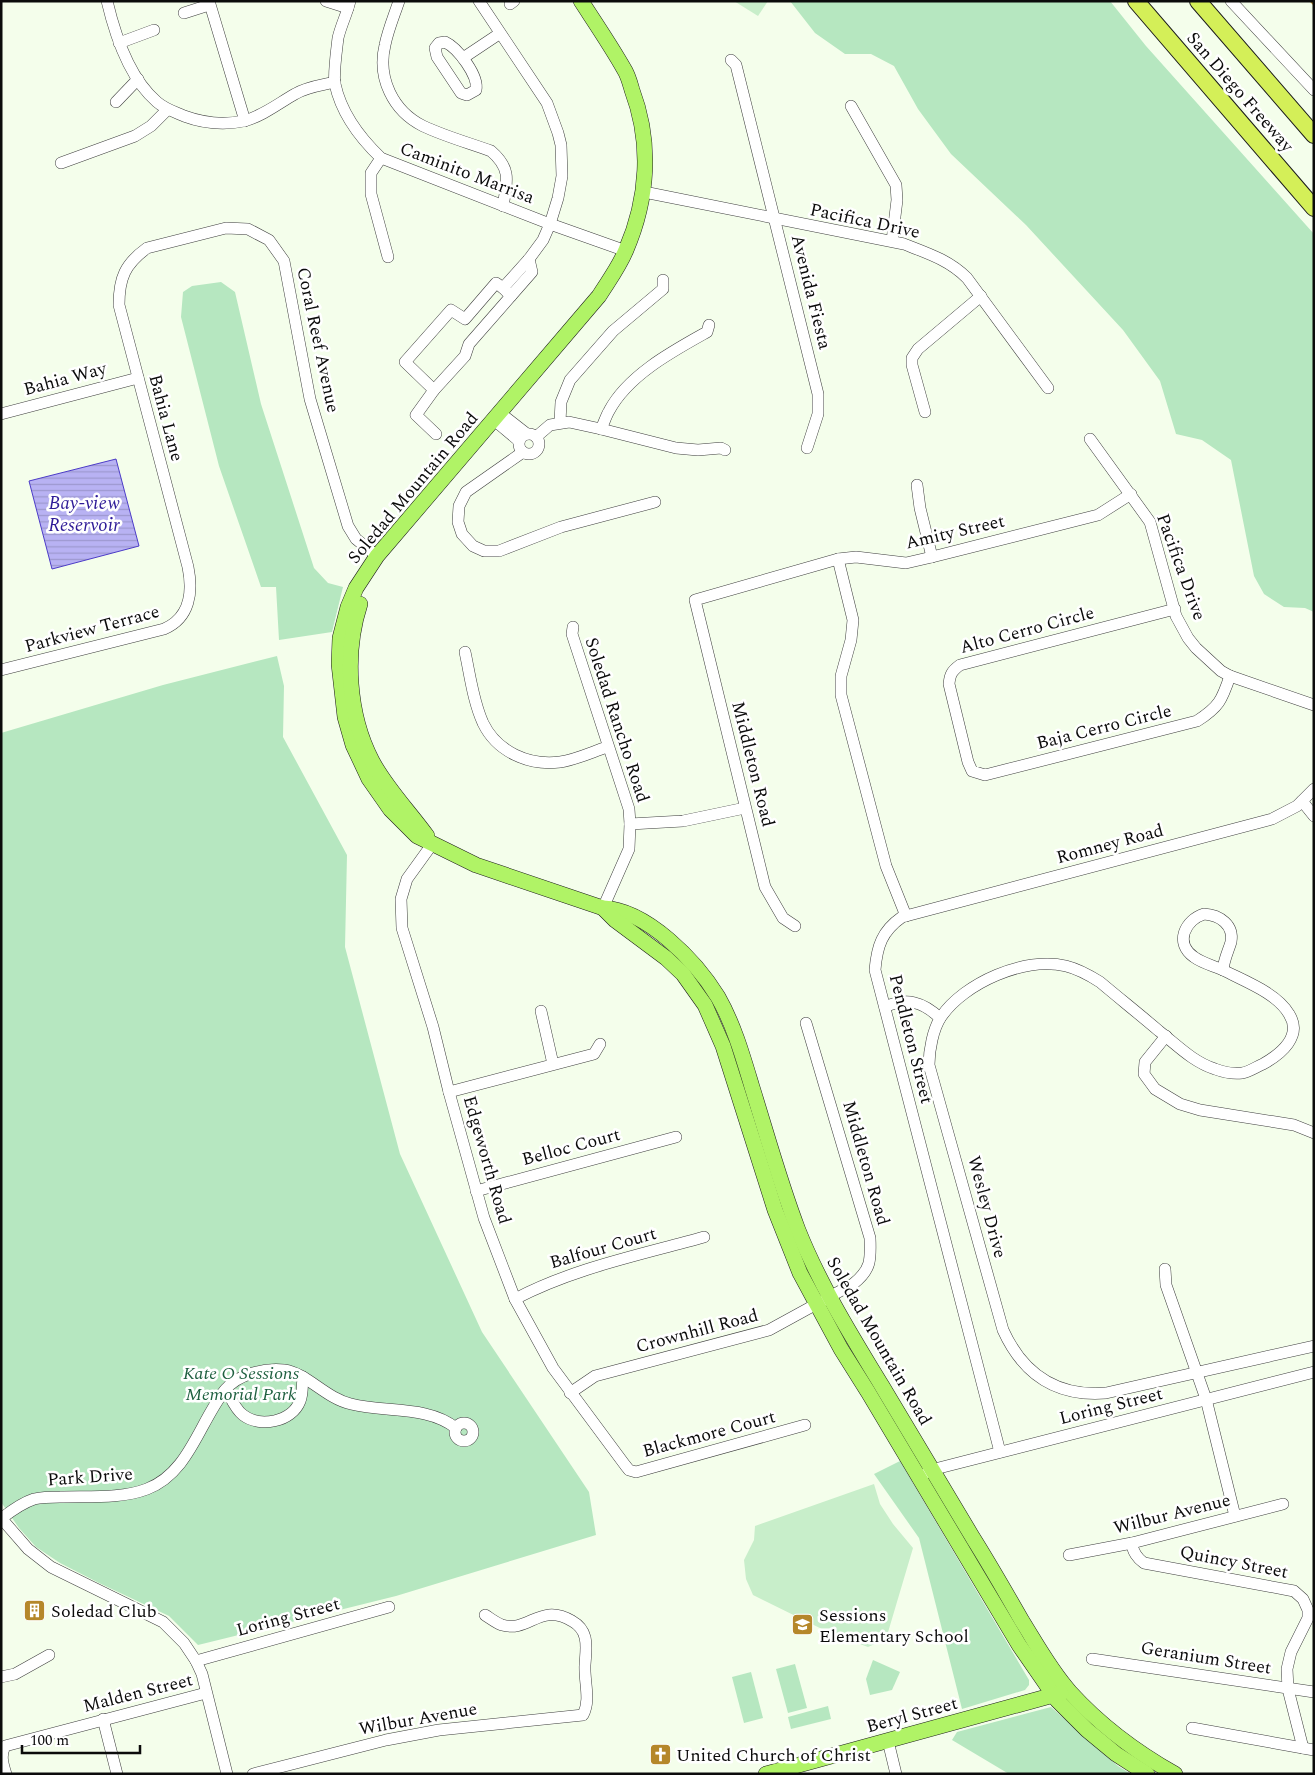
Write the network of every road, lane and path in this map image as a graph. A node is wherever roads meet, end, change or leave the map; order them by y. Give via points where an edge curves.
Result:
1 (107, 1) edge
2 (326, 1) edge
3 (398, 1) edge
4 (479, 1) edge
5 (581, 1) edge
6 (1136, 1) edge
7 (1198, 1) edge
8 (1231, 1) edge
9 (209, 3) edge
10 (349, 5) edge
11 (184, 13) dead end
12 (154, 30) dead end
13 (500, 34) junction
14 (119, 43) junction
15 (463, 58) junction
16 (730, 60) dead end
17 (138, 79) junction
18 (335, 82) junction
19 (1314, 90) edge
20 (116, 102) dead end
21 (851, 106) dead end
22 (168, 110) junction
23 (245, 121) junction
24 (1314, 135) edge
25 (381, 158) junction
26 (61, 162) dead end
27 (644, 192) junction
28 (503, 206) junction
29 (1314, 208) edge
30 (774, 219) junction
31 (550, 224) junction
32 (892, 241) junction
33 (154, 247) joint
34 (626, 251) junction
35 (388, 257) dead end
36 (663, 280) dead end
37 (507, 292) junction
38 (981, 296) junction
39 (708, 325) dead end
40 (138, 378) junction
41 (1048, 388) dead end
42 (434, 390) junction
43 (925, 412) dead end
44 (1, 414) edge
45 (497, 416) junction
46 (560, 422) junction
47 (602, 429) junction
48 (436, 434) dead end
49 (1090, 439) dead end
50 (526, 441) junction
51 (807, 448) dead end
52 (726, 450) dead end
53 (917, 484) dead end
54 (1131, 494) junction
55 (655, 502) dead end
56 (377, 556) junction
57 (932, 557) junction
58 (838, 559) junction
59 (695, 600) joint
60 (1175, 609) junction
61 (185, 612) joint
62 (573, 627) dead end
63 (465, 652) dead end
64 (1, 670) edge
65 (1230, 676) junction
66 (1314, 705) edge
67 (608, 747) junction
68 (968, 762) joint
69 (1314, 788) edge
70 (1302, 801) junction
71 (745, 808) junction
72 (1314, 816) edge
73 (630, 824) junction
74 (432, 843) junction
75 (603, 908) junction
76 (906, 916) junction
77 (795, 926) dead end
78 (1223, 970) junction
79 (885, 1007) junction
80 (541, 1011) dead end
81 (940, 1018) junction
82 (806, 1023) dead end
83 (1166, 1036) junction
84 (600, 1044) dead end
85 (553, 1064) junction
86 (449, 1092) junction
87 (1314, 1134) edge
88 (676, 1137) dead end
89 (476, 1191) junction
90 (704, 1237) dead end
91 (1165, 1269) dead end
92 (830, 1297) junction
93 (515, 1299) junction
94 (817, 1305) junction
95 (1314, 1346) edge
96 (1198, 1372) junction
97 (1314, 1372) edge
98 (303, 1377) junction
99 (226, 1389) junction
100 (570, 1393) junction
101 (1206, 1399) junction
102 (805, 1425) dead end
103 (456, 1428) dead end
104 (1000, 1452) junction
105 (625, 1465) joint
106 (925, 1474) junction
107 (1283, 1504) dead end
108 (1236, 1516) junction
109 (1, 1518) edge
110 (1132, 1543) junction
111 (1068, 1555) dead end
112 (389, 1607) dead end
113 (485, 1615) dead end
114 (49, 1655) dead end
115 (1092, 1659) dead end
116 (196, 1661) junction
117 (1, 1677) edge
118 (1288, 1689) junction
119 (1069, 1691) junction
120 (1314, 1692) edge
121 (206, 1693) junction
122 (1054, 1695) junction
123 (103, 1719) junction
124 (1192, 1728) dead end
125 (888, 1741) junction
126 (1308, 1749) edge
127 (1, 1758) edge
128 (788, 1771) edge
129 (6, 1774) edge
130 (118, 1774) edge
131 (227, 1774) edge
132 (252, 1774) edge
133 (766, 1774) edge
134 (896, 1774) edge
135 (1146, 1774) edge
136 (1175, 1774) edge

1 - 14 street
2 - 10 street
3 - 28 street via 384,46 385,79 390,95 405,114 422,126 491,151 498,157 506,167 508,179
4 - 13 street
5 - 27 main road, Soledad Mountain Road via 625,70 636,100 644,140
6 - 29 highway, San Diego Freeway
7 - 24 highway, San Diego Freeway
8 - 19 street
9 - 11 street
9 - 23 street
10 - 18 street via 338,39
12 - 14 street
13 - 15 street
13 - 31 street via 547,103 558,132 562,176
14 - 17 street
15 - 15 street via 445,42 435,48 437,57 461,93 467,95 476,90 477,84
16 - 30 street, Avenida Fiesta via 736,65
17 - 20 street
17 - 22 street
18 - 23 street via 302,91
18 - 25 street, Caminito Marrisa via 352,123
21 - 32 street via 896,185
22 - 23 street via 201,122
22 - 26 street via 135,136
25 - 28 street, Caminito Marrisa
25 - 35 street via 371,173 371,194
27 - 30 street, Pacifica Drive
27 - 34 main road, Soledad Mountain Road
28 - 31 street, Caminito Marrisa
30 - 32 street, Pacifica Drive
30 - 51 street, Avenida Fiesta via 818,394 818,414
31 - 34 street, Caminito Marrisa
31 - 37 street via 529,259 532,272
32 - 38 street, Pacifica Drive via 936,256 956,267
33 - 40 street, Bahia Lane via 147,248 126,267 118,288 118,305
33 - 56 street, Coral Reef Avenue via 226,228 248,229 269,240 284,261 310,399 348,526 356,539
34 - 45 main road, Soledad Mountain Road via 599,296
36 - 46 street via 663,289 613,331 570,380 561,402
37 - 42 street via 469,344 465,356
37 - 42 street via 496,283 465,319 450,310 405,362
38 - 41 street, Pacifica Drive
38 - 43 street via 918,349 912,358
39 - 47 street via 707,332 665,355 638,376 609,410
40 - 44 street, Bahia Way
40 - 61 street, Bahia Lane via 190,579
42 - 48 street via 416,414
45 - 50 street
45 - 56 main road, Soledad Mountain Road
46 - 47 street
46 - 50 street
47 - 52 street via 676,448
49 - 54 street, Pacifica Drive
50 - 55 street via 466,492 459,506 458,522 462,534 473,546 484,551 500,551 561,527
53 - 57 street
54 - 57 street, Amity Street via 1098,515
54 - 60 street, Pacifica Drive via 1150,522
56 - 74 main road via 356,615 352,639 350,664 355,710 372,760
56 - 74 main road, Soledad Mountain Road via 356,588 340,638 339,664 345,716 353,745 369,779 402,823
57 - 58 street, Amity Street via 906,563 856,557
58 - 59 street, Amity Street
58 - 76 street via 853,620 841,676 841,695 886,866
59 - 71 street, Middleton Road
60 - 65 street, Pacifica Drive via 1196,648
60 - 68 street, Alto Cerro Circle via 960,665 952,670 949,684
61 - 64 street, Parkview Terrace via 173,625 164,629
62 - 67 street, Soledad Rancho Road via 572,634
63 - 67 street via 478,710 484,725 500,746 519,758 538,763 561,762
65 - 66 street, Pacifica Drive
65 - 68 street, Baja Cerro Circle via 1223,697 1214,710 1198,721 985,775 972,770
67 - 73 street, Soledad Rancho Road
69 - 70 street, Romney Road
70 - 72 street
70 - 76 street, Romney Road via 1272,819
71 - 73 street via 683,821
71 - 77 street, Middleton Road via 765,887 784,918
73 - 75 street, Soledad Rancho Road via 628,849
74 - 75 main road, Soledad Mountain Road via 476,865
74 - 86 street, Edgeworth Road via 407,879 401,899 402,928 433,1027
75 - 92 main road, Soledad Mountain Road via 617,908 658,932 694,964 718,997 737,1041 789,1205
75 - 94 main road, Soledad Mountain Road via 683,974 705,1005 724,1046 775,1210 800,1273
76 - 79 street, Pendleton Street via 893,923 876,952 876,970
78 - 78 street via 1230,944 1229,929 1212,914 1197,916 1185,930 1188,952
78 - 83 street, Wesley Drive via 1279,1000 1294,1024 1288,1044 1277,1056 1250,1070 1232,1073 1195,1060
79 - 81 street via 915,1002 929,1007
79 - 104 street, Pendleton Street
80 - 85 street
81 - 83 street, Wesley Drive via 958,998 1008,970 1038,964 1064,965 1100,982
81 - 96 street, Wesley Drive via 929,1065 1003,1330 1011,1348 1043,1380 1063,1390 1093,1394
82 - 92 street, Middleton Road via 870,1238 870,1264 862,1276
83 - 87 street via 1145,1062 1144,1074 1155,1089 1180,1104 1200,1110 1294,1125
84 - 85 street via 594,1054
85 - 86 street
86 - 89 street, Edgeworth Road
88 - 89 street, Belloc Court
89 - 93 street, Edgeworth Road
90 - 93 street, Balfour Court via 567,1275
91 - 96 street via 1166,1285
92 - 94 street, Crownhill Road
92 - 106 main road, Soledad Mountain Road via 881,1384
93 - 100 street, Edgeworth Road
94 - 100 street, Crownhill Road via 769,1330 595,1376
94 - 106 main road, Soledad Mountain Road via 868,1392
95 - 96 street, Wesley Drive
96 - 101 street
97 - 101 street, Loring Street
98 - 99 street, Park Drive via 284,1370 266,1370 246,1376
98 - 99 street via 300,1402 278,1420 251,1420 238,1410
98 - 103 street, Park Drive via 341,1402 417,1412 448,1422
99 - 109 street, Park Drive via 186,1456 162,1481 132,1494 42,1497
100 - 105 street, Edgeworth Road
101 - 104 street, Loring Street
101 - 108 street
102 - 105 street, Blackmore Court via 636,1472
104 - 106 street, Loring Street
106 - 119 main road, Soledad Mountain Road
106 - 122 main road, Soledad Mountain Road via 1020,1645
107 - 108 street, Wilbur Avenue
108 - 110 street, Wilbur Avenue
109 - 116 street via 28,1549 51,1567 163,1622 184,1642
110 - 111 street, Wilbur Avenue
110 - 118 street, Quincy Street via 1139,1560 1144,1563 1294,1591 1303,1598 1308,1618 1291,1652 1287,1669
112 - 116 street, Loring Street
113 - 132 street, Wilbur Avenue via 502,1625 519,1625 549,1614 562,1615 579,1625 587,1642 587,1707 583,1715 439,1730 394,1738
114 - 117 street via 15,1674
115 - 118 street, Geranium Street
116 - 121 street
118 - 120 street, Geranium Street
118 - 126 street, Quincy Street
119 - 122 main road, Beryl Street
119 - 136 main road, Soledad Mountain Road via 1125,1742
121 - 123 street, Malden Street
121 - 131 street
122 - 125 main road, Beryl Street
122 - 135 main road, Soledad Mountain Road via 1087,1730
123 - 127 street, Malden Street via 5,1746
123 - 130 street
124 - 126 street
125 - 128 main road, Beryl Street
125 - 134 street
127 - 129 street
128 - 133 main road, Beryl Street

